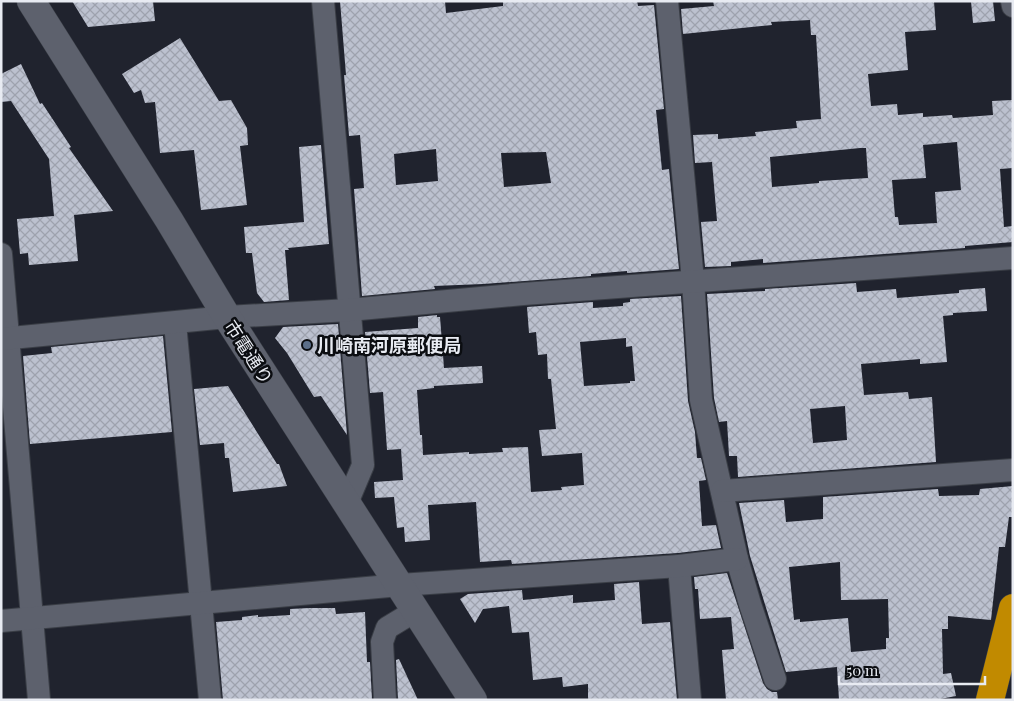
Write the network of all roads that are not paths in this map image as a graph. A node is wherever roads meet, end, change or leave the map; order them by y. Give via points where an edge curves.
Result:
1 (31, 1) edge
2 (323, 1) edge
3 (668, 1) edge
4 (1012, 1) edge
5 (1013, 6) edge
6 (1, 254) edge
7 (1013, 258) edge
8 (692, 281) junction
9 (349, 310) junction
10 (227, 317) junction
11 (175, 323) junction
12 (5, 339) edge
13 (1013, 470) edge
14 (722, 491) junction
15 (346, 504) junction
16 (737, 559) junction
17 (679, 566) junction
18 (400, 586) junction
19 (202, 604) junction
20 (416, 610) junction
21 (32, 619) junction
22 (1, 621) edge
23 (1011, 623) edge
24 (775, 679) dead end
25 (38, 700) edge
26 (210, 700) edge
27 (385, 700) edge
28 (473, 700) edge
29 (690, 700) edge
30 (990, 700) edge

1 - 10 street, 市電通り
2 - 9 street
3 - 8 street
4 - 5 street
6 - 12 street
7 - 8 street
8 - 9 street
8 - 14 street via 701,400
9 - 10 street
9 - 15 street via 363,465
10 - 11 street
10 - 15 street, 市電通り
11 - 12 street
11 - 19 street
12 - 21 street
13 - 14 street
14 - 16 street
15 - 18 street, 市電通り
16 - 17 street
16 - 24 street
17 - 18 street
17 - 29 street
18 - 19 street
18 - 20 street, 市電通り
19 - 21 street
19 - 26 street
20 - 27 street via 387,628 382,642
20 - 28 street, 市電通り
21 - 22 street
21 - 25 street
23 - 30 highway

